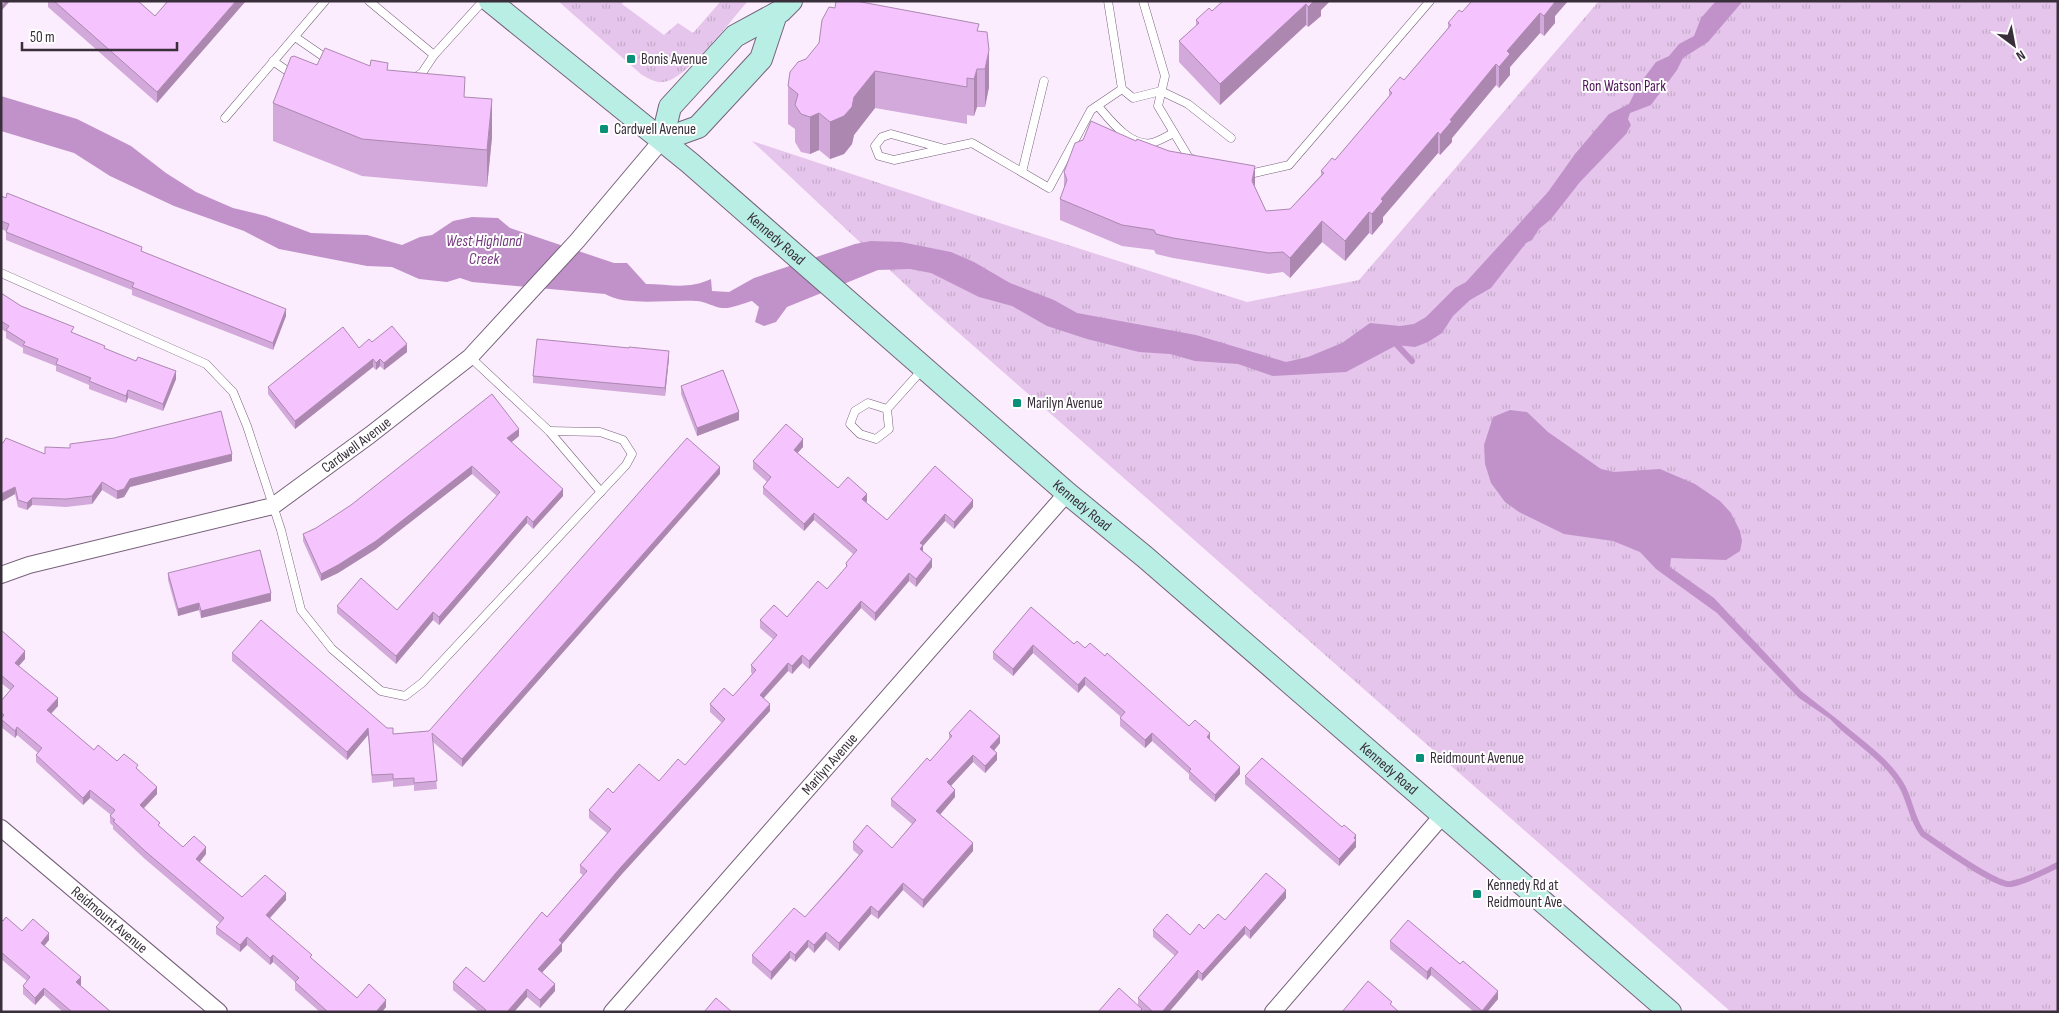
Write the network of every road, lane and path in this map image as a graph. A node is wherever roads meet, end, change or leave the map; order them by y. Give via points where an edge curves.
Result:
1 (325, 1) edge
2 (369, 1) edge
3 (483, 1) edge
4 (490, 1) edge
5 (1108, 1) edge
6 (1143, 1) edge
7 (1430, 1) edge
8 (783, 8) edge
9 (295, 36) junction
10 (434, 55) junction
11 (273, 61) junction
12 (339, 66) edge
13 (300, 80) edge
14 (408, 81) edge
15 (1044, 81) dead end
16 (1122, 89) junction
17 (1161, 92) junction
18 (1098, 106) junction
19 (225, 118) dead end
20 (1174, 133) junction
21 (1231, 138) dead end
22 (662, 140) junction
23 (946, 149) junction
24 (1198, 160) edge
25 (1236, 169) edge
26 (1022, 172) junction
27 (1, 273) edge
28 (470, 357) junction
29 (925, 367) junction
30 (887, 409) junction
31 (549, 430) junction
32 (601, 492) junction
33 (1067, 493) junction
34 (273, 506) junction
35 (1, 575) edge
36 (1442, 816) junction
37 (1, 828) edge
38 (219, 1012) edge
39 (612, 1012) edge
40 (1273, 1012) edge
41 (1670, 1012) edge

1 - 9 lane
2 - 10 lane
3 - 10 lane
4 - 22 main road, Kennedy Road
5 - 16 lane
6 - 17 lane via 1165,76
7 - 25 lane via 1289,164 1254,173
8 - 22 main road via 735,36 683,92 670,107
8 - 22 main road via 761,59 698,127
9 - 11 lane
9 - 12 lane
10 - 14 lane via 422,73
11 - 13 lane
11 - 19 lane
15 - 26 lane
16 - 17 lane via 1133,98
16 - 18 lane
17 - 20 lane via 1158,106
17 - 21 lane via 1188,104
18 - 20 lane via 1132,140 1151,143
18 - 26 lane via 1091,110 1049,188
20 - 24 lane via 1189,158
22 - 28 street, Cardwell Avenue via 577,241
22 - 29 main road, Kennedy Road
23 - 23 lane via 894,160 880,156 875,146 882,137 891,134
23 - 26 lane via 972,143
27 - 34 lane via 206,364 233,392
28 - 31 lane
28 - 34 street, Cardwell Avenue via 370,436
29 - 30 lane
29 - 33 main road, Kennedy Road
30 - 30 lane via 868,403 854,412 850,424 860,434 876,439 889,429
31 - 32 lane
31 - 32 lane via 600,432 623,440 632,454
32 - 34 lane via 422,683 405,696 381,690 332,649 301,610
33 - 36 main road, Kennedy Road
33 - 39 street, Marilyn Avenue
34 - 35 street, Cardwell Avenue via 29,565
36 - 40 street
36 - 41 main road, Kennedy Road
37 - 38 street, Reidmount Avenue

